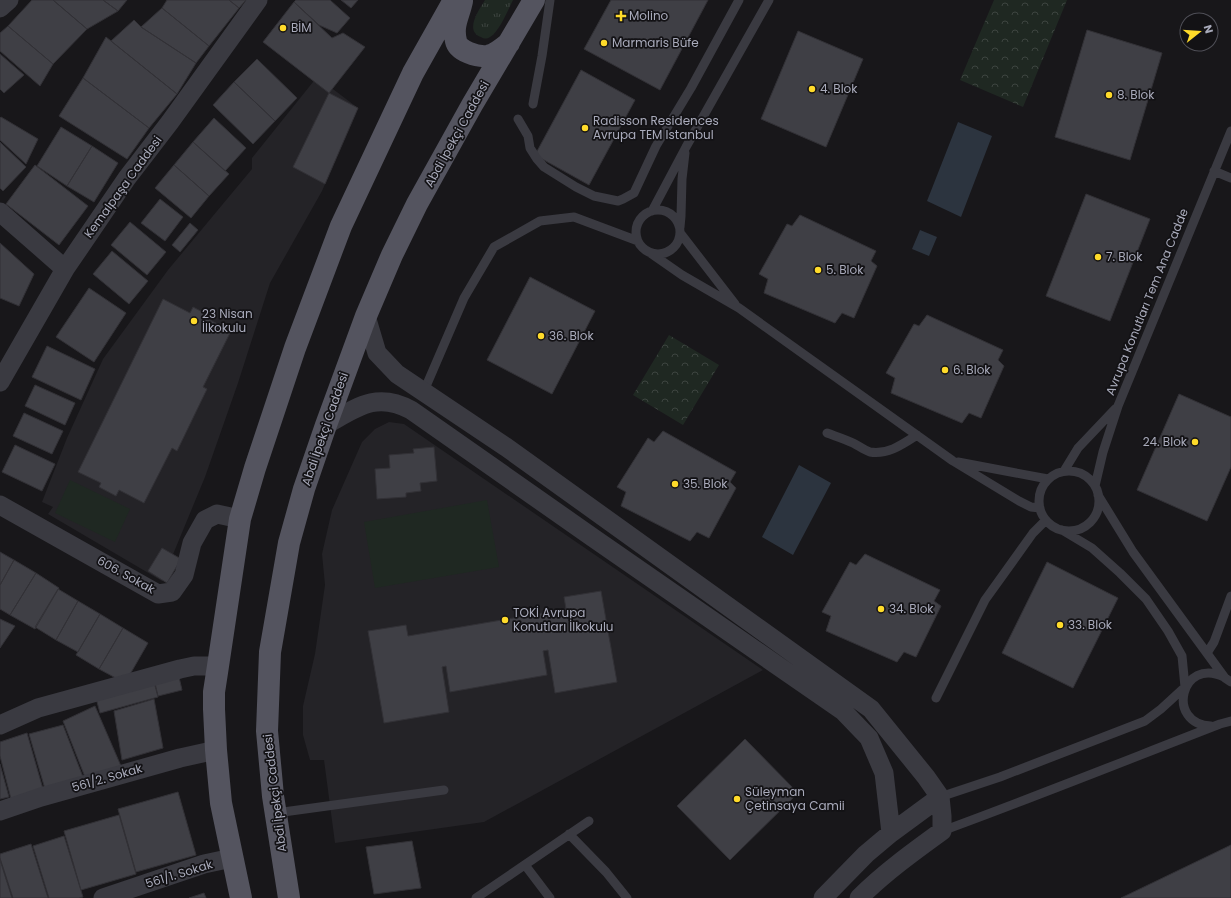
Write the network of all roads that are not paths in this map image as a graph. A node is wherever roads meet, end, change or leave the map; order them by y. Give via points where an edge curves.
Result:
1 (9, 0) edge
2 (258, 0) edge
3 (454, 0) edge
4 (463, 0) edge
5 (534, 0) edge
6 (550, 0) edge
7 (739, 0) edge
8 (769, 0) edge
9 (0, 8) edge
10 (509, 43) junction
11 (533, 104) dead end
12 (518, 119) dead end
13 (1231, 131) edge
14 (686, 147) junction
15 (1214, 171) junction
16 (1231, 178) edge
17 (652, 211) junction
18 (0, 212) edge
19 (680, 230) junction
20 (638, 241) junction
21 (648, 252) junction
22 (64, 269) junction
23 (738, 308) junction
24 (366, 316) junction
25 (0, 382) edge
26 (424, 391) junction
27 (1118, 406) junction
28 (411, 410) junction
29 (326, 425) junction
30 (826, 433) dead end
31 (917, 435) junction
32 (953, 461) junction
33 (1064, 471) junction
34 (1048, 479) junction
35 (1097, 491) junction
36 (0, 505) edge
37 (1040, 508) junction
38 (240, 519) junction
39 (1046, 520) junction
40 (1062, 530) junction
41 (1231, 596) edge
42 (1207, 653) junction
43 (218, 666) junction
44 (1229, 681) edge
45 (1185, 687) junction
46 (936, 698) dead end
47 (1231, 715) edge
48 (1231, 721) edge
49 (1220, 724) junction
50 (0, 725) edge
51 (216, 750) junction
52 (444, 790) dead end
53 (940, 797) junction
54 (0, 811) edge
55 (276, 814) junction
56 (589, 821) dead end
57 (942, 831) junction
58 (891, 833) junction
59 (569, 834) junction
60 (232, 858) junction
61 (525, 864) junction
62 (103, 898) edge
63 (241, 898) edge
64 (289, 898) edge
65 (476, 898) edge
66 (550, 898) edge
67 (627, 898) edge
68 (823, 898) edge
69 (859, 898) edge

1 - 9 street
2 - 22 street, Kemalpaşa Caddesi via 127,178
3 - 38 main road via 413,73 341,226 295,348
4 - 10 main road via 454,26 456,42 462,50 488,56
5 - 10 main road, Abdi İpekçi Caddesi
6 - 11 lane
7 - 12 lane via 656,146 634,192 623,200 594,196 544,167 530,148 528,136
8 - 14 lane
10 - 24 main road, Abdi İpekçi Caddesi via 417,204
13 - 15 lane, Avrupa Konutları Tem Ana Cadde
14 - 17 lane
14 - 19 lane
15 - 16 lane
15 - 27 lane, Avrupa Konutları Tem Ana Cadde
17 - 19 lane via 666,211 672,215 677,220
17 - 20 lane via 646,214 637,226
18 - 22 street
19 - 21 lane via 679,241 670,251 664,254
19 - 23 lane
20 - 21 lane
20 - 26 lane via 574,217 540,221 494,247 464,298
21 - 23 lane
22 - 25 street, Kemalpaşa Caddesi
23 - 31 lane
24 - 26 street via 377,353 397,374
24 - 29 main road, Abdi İpekçi Caddesi
26 - 28 street
26 - 53 street via 506,447 871,710
27 - 33 lane via 1078,448
27 - 35 lane, Avrupa Konutları Tem Ana Cadde via 1103,452
28 - 29 street via 401,404 377,401 360,406
28 - 58 street via 843,711 869,738 884,773
29 - 55 main road, Abdi İpekçi Caddesi via 289,543 270,652 268,731
30 - 31 lane via 870,452 884,452 899,447
31 - 32 lane
32 - 34 lane
32 - 37 lane via 1019,501
33 - 34 lane
33 - 35 lane via 1082,474 1090,479
34 - 37 lane via 1039,494
35 - 40 lane via 1099,505 1090,523 1072,531
35 - 42 lane via 1133,552
36 - 38 street, 606. Sokak via 158,594 172,592 184,575 192,543 205,520 217,514
37 - 39 lane
38 - 43 main road
39 - 40 lane
39 - 46 lane via 1033,533 985,600
40 - 45 lane via 1092,548 1146,599 1182,656
41 - 42 lane via 1214,642
42 - 44 lane
43 - 50 street via 180,669 38,708
43 - 51 main road via 214,692
44 - 45 lane via 1217,674 1208,673 1199,675
45 - 49 lane via 1183,703 1190,718 1204,726
45 - 53 lane via 1162,709 1145,720 1000,777
47 - 49 lane
48 - 49 lane
49 - 57 lane
51 - 54 street, 561/2. Sokak via 180,758
51 - 60 main road via 221,803
52 - 55 lane
53 - 57 street
53 - 58 street
55 - 64 main road, Abdi İpekçi Caddesi
56 - 59 lane
57 - 69 street
58 - 68 street via 866,854
59 - 61 lane
59 - 67 lane
60 - 62 street, 561/1. Sokak via 204,864
60 - 63 main road
61 - 65 lane
61 - 66 lane

